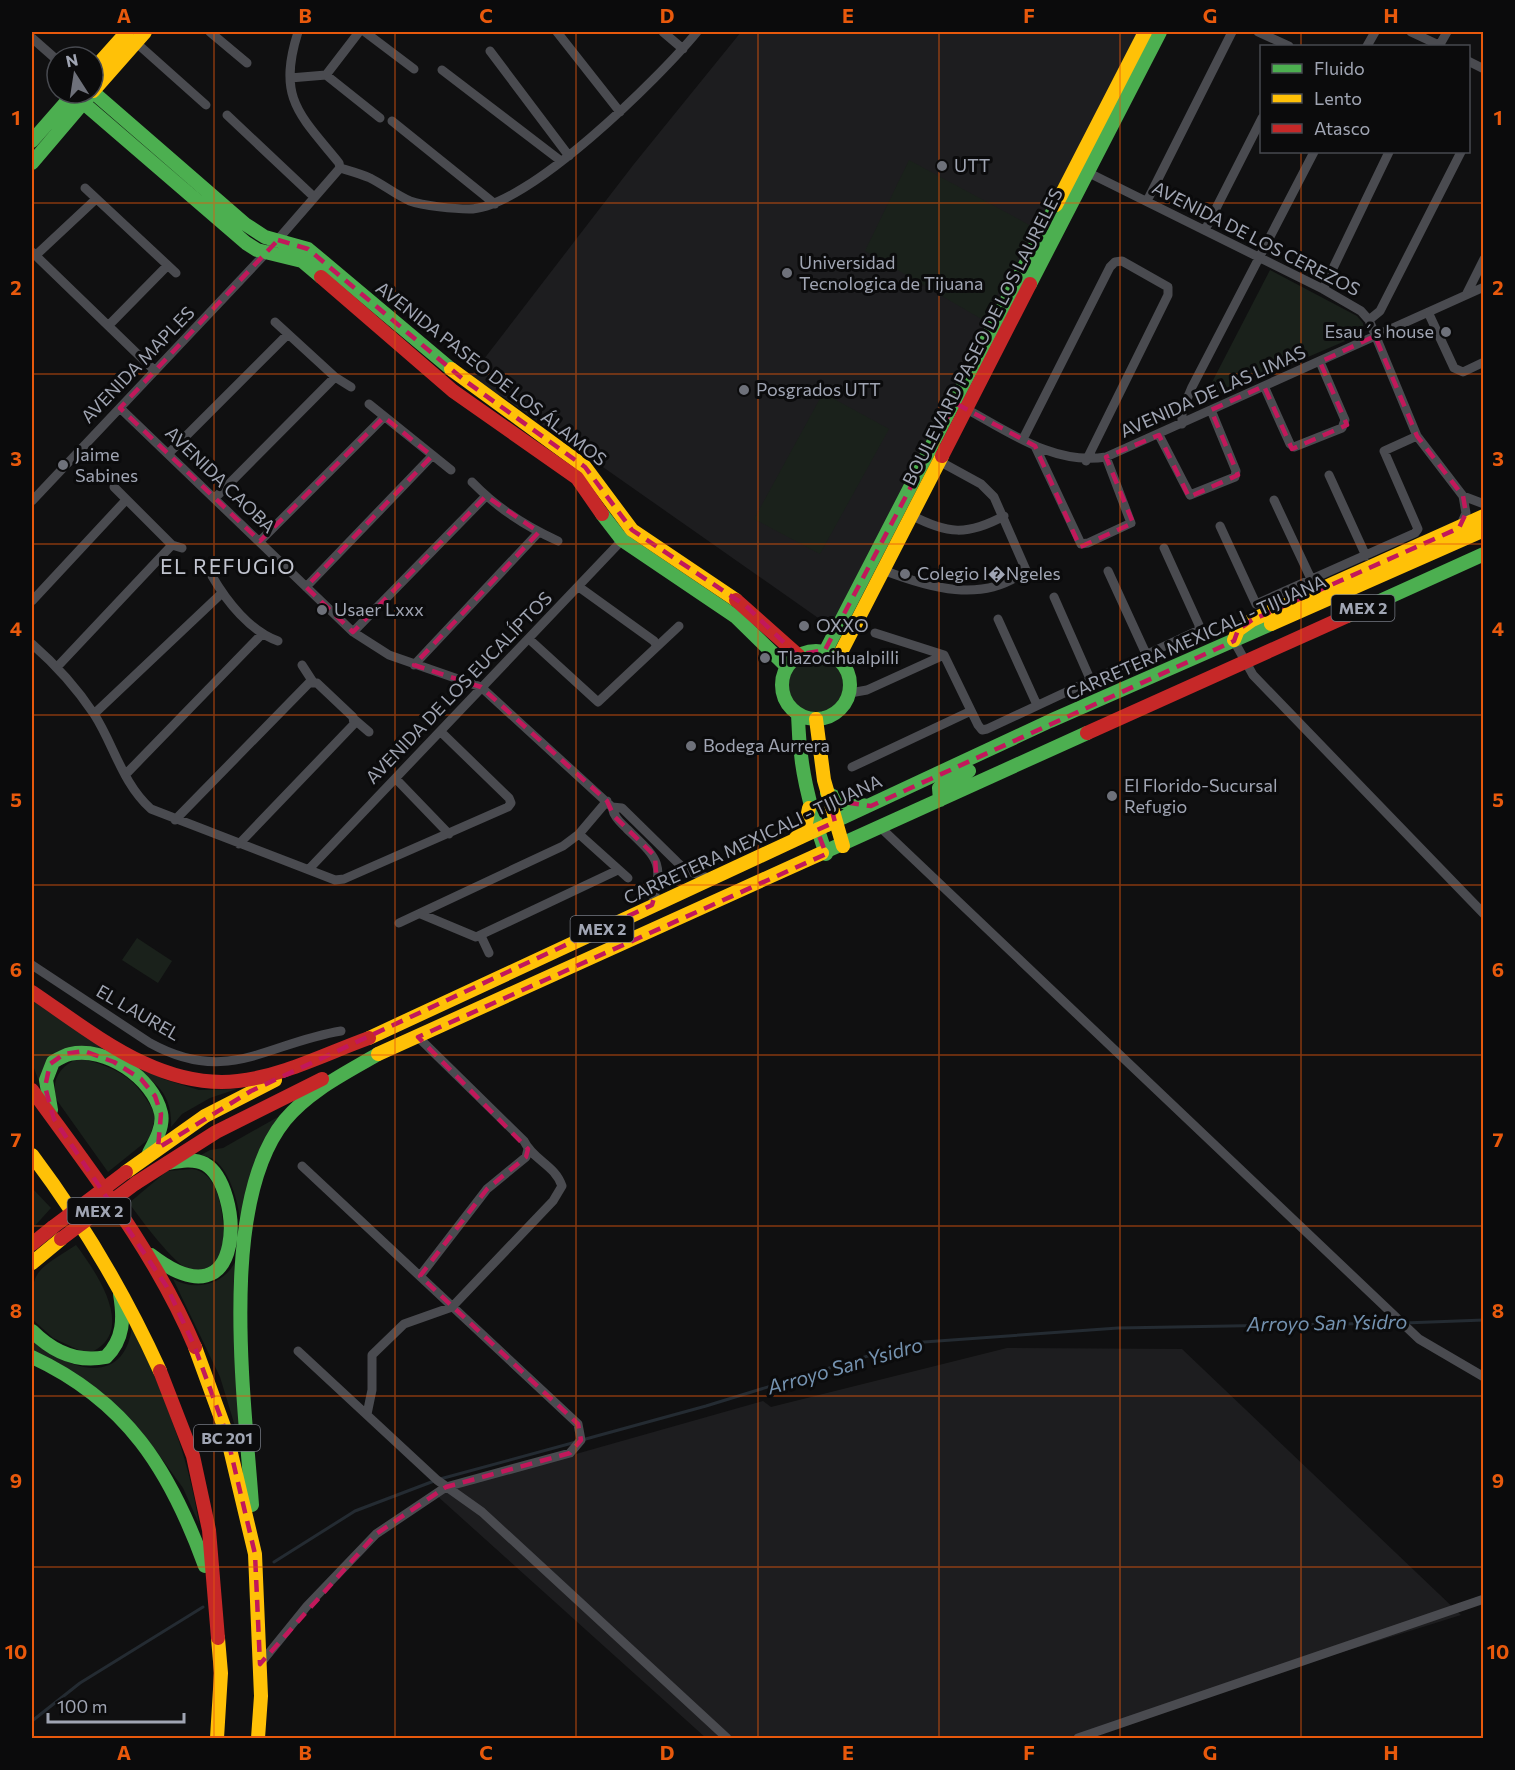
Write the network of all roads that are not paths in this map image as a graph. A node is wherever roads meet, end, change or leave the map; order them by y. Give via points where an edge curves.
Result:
1 (210, 32) edge
2 (298, 32) edge
3 (359, 32) edge
4 (365, 32) edge
5 (557, 32) edge
6 (663, 32) edge
7 (697, 32) edge
8 (1145, 32) edge
9 (1160, 32) edge
10 (1232, 32) edge
11 (1258, 32) edge
12 (1411, 32) edge
13 (130, 34) edge
14 (32, 38) edge
15 (1287, 45) edge
16 (1438, 45) edge
17 (45, 49) edge
18 (683, 49) junction
19 (490, 51) dead end
20 (105, 58) edge
21 (1470, 62) edge
22 (247, 63) dead end
23 (105, 67) edge
24 (414, 69) dead end
25 (1484, 69) edge
26 (442, 70) dead end
27 (326, 75) junction
28 (290, 78) junction
29 (70, 105) edge
30 (76, 105) edge
31 (96, 105) edge
32 (98, 105) edge
33 (206, 105) dead end
34 (620, 112) junction
35 (227, 115) dead end
36 (380, 118) dead end
37 (392, 122) dead end
38 (1260, 122) edge
39 (34, 132) edge
40 (1313, 153) edge
41 (1389, 153) edge
42 (1460, 153) edge
43 (565, 158) junction
44 (32, 163) edge
45 (1075, 166) junction
46 (340, 168) junction
47 (1089, 173) junction
48 (85, 188) dead end
49 (314, 197) junction
50 (96, 199) junction
51 (1147, 201) junction
52 (495, 204) junction
53 (1205, 230) junction
54 (278, 240) junction
55 (267, 252) junction
56 (33, 254) edge
57 (1260, 257) junction
58 (1484, 259) edge
59 (167, 266) junction
60 (176, 273) dead end
61 (1323, 289) junction
62 (1483, 290) edge
63 (1466, 295) junction
64 (1428, 312) junction
65 (1369, 320) junction
66 (275, 322) dead end
67 (109, 325) junction
68 (287, 335) junction
69 (1375, 336) junction
70 (1320, 362) junction
71 (1484, 362) edge
72 (155, 371) junction
73 (335, 377) junction
74 (1264, 386) junction
75 (351, 387) dead end
76 (369, 404) dead end
77 (961, 405) junction
78 (120, 408) junction
79 (1211, 410) junction
80 (384, 417) junction
81 (1182, 424) junction
82 (1160, 435) junction
83 (1417, 436) junction
84 (1023, 439) junction
85 (1035, 446) junction
86 (169, 453) junction
87 (432, 456) junction
88 (1106, 457) junction
89 (939, 461) junction
90 (1086, 461) junction
91 (451, 470) dead end
92 (1329, 476) dead end
93 (472, 482) dead end
94 (114, 487) dead end
95 (486, 496) junction
96 (1463, 496) junction
97 (215, 498) junction
98 (126, 500) junction
99 (1274, 500) dead end
100 (32, 501) edge
101 (1484, 504) edge
102 (911, 515) junction
103 (1004, 516) junction
104 (1484, 516) edge
105 (1220, 526) dead end
106 (1460, 528) junction
107 (1484, 530) edge
108 (539, 532) junction
109 (627, 535) junction
110 (260, 541) junction
111 (558, 541) dead end
112 (1164, 548) dead end
113 (1484, 554) edge
114 (1366, 556) junction
115 (883, 570) junction
116 (1108, 572) dead end
117 (212, 576) dead end
118 (1312, 581) junction
119 (306, 587) junction
120 (579, 587) junction
121 (222, 593) junction
122 (1054, 597) dead end
123 (32, 601) edge
124 (998, 619) dead end
125 (679, 626) dead end
126 (353, 632) junction
127 (875, 633) dead end
128 (261, 635) junction
129 (529, 639) junction
130 (278, 641) dead end
131 (1234, 641) junction
132 (32, 644) edge
133 (656, 645) junction
134 (831, 655) junction
135 (944, 655) junction
136 (799, 656) junction
137 (1147, 656) junction
138 (1243, 661) junction
139 (302, 665) dead end
140 (414, 665) junction
141 (58, 666) junction
142 (787, 667) junction
143 (1091, 681) junction
144 (313, 682) junction
145 (481, 687) junction
146 (850, 693) junction
147 (1037, 705) junction
148 (971, 711) junction
149 (94, 714) junction
150 (798, 714) junction
151 (816, 719) junction
152 (355, 720) junction
153 (369, 732) dead end
154 (441, 732) junction
155 (1010, 740) junction
156 (852, 767) dead end
157 (125, 775) junction
158 (396, 779) junction
159 (827, 793) junction
160 (940, 800) junction
161 (609, 804) junction
162 (871, 806) junction
163 (809, 808) junction
164 (175, 819) junction
165 (835, 822) junction
166 (882, 828) junction
167 (817, 830) junction
168 (448, 834) junction
169 (579, 834) junction
170 (792, 842) junction
171 (239, 844) junction
172 (843, 846) junction
173 (826, 854) junction
174 (309, 869) junction
175 (618, 870) junction
176 (628, 878) dead end
177 (711, 879) junction
178 (652, 905) junction
179 (421, 914) junction
180 (1484, 914) edge
181 (399, 923) dead end
182 (481, 936) junction
183 (489, 953) dead end
184 (32, 965) edge
185 (32, 992) edge
186 (341, 1030) dead end
187 (418, 1036) junction
188 (369, 1038) junction
189 (378, 1054) junction
190 (32, 1090) edge
191 (54, 1119) junction
192 (528, 1149) junction
193 (32, 1155) edge
194 (147, 1156) junction
195 (165, 1163) junction
196 (302, 1166) dead end
197 (32, 1167) edge
198 (56, 1187) junction
199 (43, 1233) edge
200 (32, 1244) edge
201 (146, 1250) junction
202 (32, 1263) edge
203 (420, 1276) junction
204 (118, 1284) junction
205 (452, 1307) junction
206 (32, 1330) edge
207 (298, 1351) dead end
208 (32, 1357) edge
209 (1484, 1377) edge
210 (367, 1414) junction
211 (446, 1487) junction
212 (255, 1554) junction
213 (212, 1586) junction
214 (1484, 1599) edge
215 (260, 1664) junction
216 (220, 1707) junction
217 (256, 1735) edge
218 (217, 1738) edge
219 (229, 1738) edge
220 (727, 1738) edge
221 (1078, 1738) edge

1 - 22 street
2 - 28 street via 290,59
3 - 27 street
4 - 24 street
5 - 34 street
6 - 18 street
7 - 18 street
8 - 45 main road, BOULEVARD PASEO DE LOS LAURELES
9 - 47 main road, BOULEVARD PASEO DE LOS LAURELES
10 - 51 street
11 - 15 street
12 - 16 street
13 - 20 main road
13 - 23 main road
13 - 33 street
14 - 17 street
18 - 34 street
19 - 43 street
21 - 25 street
26 - 43 street
27 - 28 street
27 - 36 street
28 - 46 street via 299,112
29 - 39 main road
30 - 44 main road
31 - 55 main road, AVENIDA PASEO DE LOS ÁLAMOS via 246,243
32 - 54 main road, AVENIDA PASEO DE LOS ÁLAMOS via 245,224
34 - 43 street
35 - 49 street
37 - 52 street
38 - 53 street
40 - 57 street
41 - 61 street
42 - 65 street via 1380,311
43 - 52 street
45 - 47 street, AVENIDA DE LOS CEREZOS
45 - 77 main road, BOULEVARD PASEO DE LOS LAURELES
46 - 49 street, AVENIDA MAPLES
46 - 52 street via 369,177 412,201 470,209
47 - 51 street, AVENIDA DE LOS CEREZOS
47 - 77 main road, BOULEVARD PASEO DE LOS LAURELES
48 - 50 street
49 - 54 street, AVENIDA MAPLES
50 - 56 street
50 - 59 street
51 - 53 street, AVENIDA DE LOS CEREZOS
53 - 57 street, AVENIDA DE LOS CEREZOS
54 - 55 street, AVENIDA MAPLES
54 - 109 main road, AVENIDA PASEO DE LOS ÁLAMOS via 308,249 464,380 594,474
55 - 72 street, AVENIDA MAPLES
55 - 109 main road, AVENIDA PASEO DE LOS ÁLAMOS via 302,261 453,391 577,478 611,529
56 - 67 street
57 - 61 street, AVENIDA DE LOS CEREZOS
57 - 81 street via 1192,387 1182,411
58 - 63 street
59 - 60 street
59 - 67 street
61 - 65 street, AVENIDA DE LOS CEREZOS via 1361,310
62 - 63 street, AVENIDA DE LAS LIMAS
63 - 64 street, AVENIDA DE LAS LIMAS
64 - 69 street, AVENIDA DE LAS LIMAS
64 - 71 street via 1455,368 1463,372
65 - 69 street, AVENIDA DE LOS CEREZOS
66 - 68 street
67 - 72 street
68 - 73 street
68 - 86 street
69 - 70 street, AVENIDA DE LAS LIMAS
69 - 83 street, AVENIDA DE LOS CEREZOS
70 - 74 street, AVENIDA DE LAS LIMAS
70 - 74 street via 1345,420 1342,428 1294,447
72 - 78 street, AVENIDA MAPLES
73 - 75 street
73 - 97 street
74 - 79 street, AVENIDA DE LAS LIMAS
76 - 80 street
77 - 84 street, AVENIDA DE LAS LIMAS
77 - 89 main road, BOULEVARD PASEO DE LOS LAURELES
77 - 134 main road, BOULEVARD PASEO DE LOS LAURELES
78 - 86 street, AVENIDA CAOBA
78 - 100 street, AVENIDA MAPLES
79 - 81 street, AVENIDA DE LAS LIMAS
79 - 82 street via 1235,477 1190,495
80 - 87 street
80 - 110 street
81 - 82 street, AVENIDA DE LAS LIMAS
82 - 88 street, AVENIDA DE LAS LIMAS
83 - 96 street, AVENIDA DE LOS CEREZOS
83 - 114 street via 1384,451 1418,529
84 - 85 street, AVENIDA DE LAS LIMAS
84 - 90 street via 1110,267 1122,261 1162,282 1168,287 1168,295
85 - 88 street via 1081,544 1131,523
85 - 90 street, AVENIDA DE LAS LIMAS
86 - 97 street, AVENIDA CAOBA
87 - 91 street
87 - 119 street
88 - 90 street, AVENIDA DE LAS LIMAS
89 - 102 main road, BOULEVARD PASEO DE LOS LAURELES
89 - 103 street via 989,491
92 - 114 street
93 - 95 street
94 - 98 street
95 - 108 street
95 - 126 street
96 - 101 street
96 - 106 street via 1466,513
97 - 110 street, AVENIDA CAOBA
98 - 123 street
98 - 141 street via 177,547
99 - 118 street
102 - 103 street via 950,531 969,530
102 - 115 main road, BOULEVARD PASEO DE LOS LAURELES
103 - 115 street via 1025,564 1026,570 1020,575 997,585 961,591 925,586
104 - 106 main road
105 - 118 street via 1256,604
106 - 131 main road via 1252,620 1238,630
107 - 131 main road, CARRETERA MEXICALI - TIJUANA / MEX 2
108 - 111 street
108 - 140 street
109 - 120 street, AVENIDA DE LOS EUCALÍPTOS
109 - 136 main road, AVENIDA PASEO DE LOS ÁLAMOS via 746,606
109 - 142 main road, AVENIDA PASEO DE LOS ÁLAMOS via 736,618
110 - 119 street, AVENIDA CAOBA
112 - 137 street via 1199,630
113 - 138 main road, MEX 2
114 - 118 street
115 - 134 main road, BOULEVARD PASEO DE LOS LAURELES
116 - 137 street
117 - 121 street
119 - 126 street, AVENIDA CAOBA
120 - 129 street, AVENIDA DE LOS EUCALÍPTOS
120 - 133 street
121 - 128 street
121 - 149 street
122 - 143 street
124 - 147 street
125 - 133 street
126 - 140 street, AVENIDA CAOBA via 389,655
127 - 135 street
128 - 130 street
128 - 157 street
129 - 133 street via 598,702
129 - 145 street, AVENIDA DE LOS EUCALÍPTOS
131 - 138 street
131 - 155 main road, CARRETERA MEXICALI - TIJUANA / MEX 2
132 - 141 street
134 - 136 main road via 811,651
134 - 146 main road via 849,674
135 - 146 street via 867,690
135 - 148 street
136 - 142 main road
137 - 143 street
138 - 160 main road, MEX 2
138 - 180 street via 1328,755
139 - 144 street
140 - 145 street, AVENIDA CAOBA
141 - 149 street
142 - 150 main road via 782,687 784,698
143 - 147 street
144 - 152 street
144 - 164 street
145 - 154 street, AVENIDA DE LOS EUCALÍPTOS
145 - 161 street, AVENIDA CAOBA
146 - 151 main road via 834,714
147 - 148 street via 982,730
148 - 156 street
149 - 157 street
150 - 151 main road
150 - 163 main road via 799,754
151 - 159 main road
152 - 153 street
152 - 171 street
154 - 158 street, AVENIDA DE LOS EUCALÍPTOS
154 - 168 street via 511,803
155 - 160 main road via 1002,754 942,784
155 - 162 main road, CARRETERA MEXICALI - TIJUANA / MEX 2
157 - 164 street via 140,800
158 - 168 street
158 - 174 street, AVENIDA DE LOS EUCALÍPTOS
159 - 162 main road via 846,803
159 - 165 main road
160 - 166 main road, MEX 2
161 - 169 street
161 - 177 street via 622,808 687,870
161 - 178 street via 614,816 655,856 657,887
162 - 165 main road, CARRETERA MEXICALI - TIJUANA / MEX 2
163 - 167 main road
163 - 170 main road via 805,828
164 - 171 street
165 - 167 main road, CARRETERA MEXICALI - TIJUANA / MEX 2
165 - 172 main road
166 - 172 main road, MEX 2
166 - 209 street via 1419,1339
167 - 170 main road, CARRETERA MEXICALI - TIJUANA / MEX 2
167 - 173 main road
168 - 174 street via 344,879 334,880
169 - 175 street
169 - 179 street via 563,846
170 - 177 main road, CARRETERA MEXICALI - TIJUANA / MEX 2
171 - 174 street
172 - 173 main road, MEX 2
173 - 187 main road, MEX 2
175 - 176 street
175 - 182 street
177 - 178 main road, CARRETERA MEXICALI - TIJUANA / MEX 2
178 - 188 main road, CARRETERA MEXICALI - TIJUANA / MEX 2
179 - 181 street
179 - 182 street via 471,937
182 - 183 street
184 - 186 street, EL LAUREL via 150,1043 188,1058 240,1061 310,1036
185 - 188 main road via 146,1064 192,1081 254,1078
187 - 189 main road, MEX 2
187 - 192 street
188 - 194 main road, CARRETERA MEXICALI - TIJUANA / MEX 2 via 251,1091 205,1116
189 - 195 main road, MEX 2 via 261,1107
189 - 212 main road via 295,1109 265,1150 253,1185 245,1237 242,1340
190 - 191 main road, BC 201
191 - 194 main road via 45,1087 50,1064 64,1054 96,1053 131,1071 155,1096 160,1123
191 - 201 main road, BC 201
192 - 203 street via 526,1157 487,1190
192 - 205 street via 559,1176 562,1186 553,1201
193 - 198 main road, BC 201
194 - 199 main road, CARRETERA MEXICALI - TIJUANA / MEX 2, bridge
195 - 201 main road via 195,1161 212,1168 227,1205 231,1247 214,1272 191,1277 174,1271
195 - 202 main road, MEX 2, bridge
196 - 203 street
197 - 198 main road
198 - 204 main road, BC 201
199 - 200 main road, CARRETERA MEXICALI - TIJUANA / MEX 2
201 - 212 main road, BC 201 via 194,1345 226,1432
203 - 205 street
204 - 206 main road via 122,1333 117,1347 106,1357 78,1359 53,1348
204 - 213 main road, BC 201 via 160,1370 193,1456 209,1530
205 - 210 street via 404,1324 372,1355
205 - 211 street via 578,1424 581,1433 579,1446 570,1453
207 - 210 street
208 - 213 main road via 63,1371 93,1392 156,1462 185,1510
210 - 211 street
211 - 215 street via 376,1534 307,1606
211 - 220 street via 482,1512
212 - 215 main road, BC 201
213 - 216 main road, BC 201 via 221,1673
214 - 221 street
215 - 217 main road, BC 201
216 - 218 main road, BC 201
216 - 219 main road

